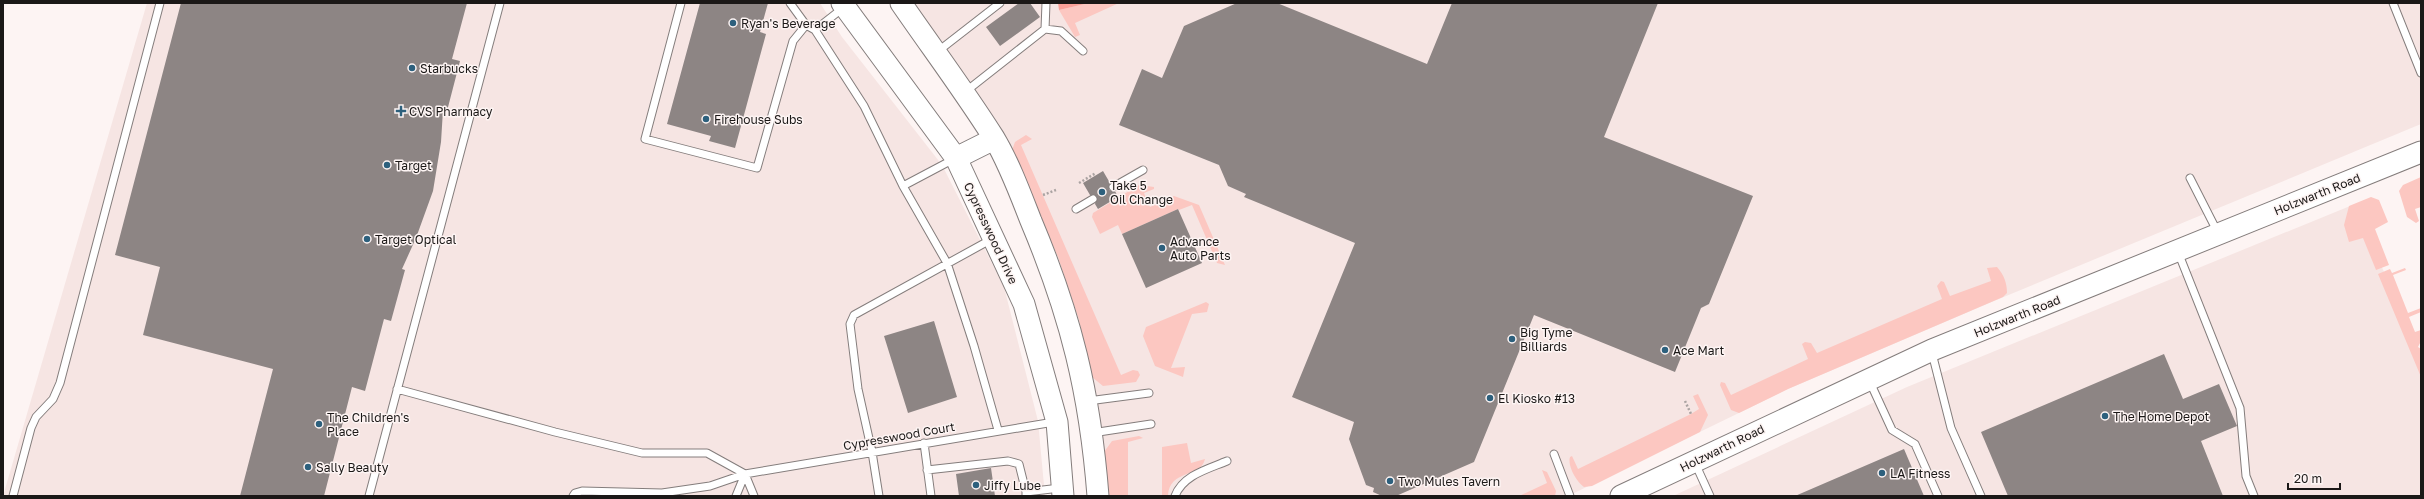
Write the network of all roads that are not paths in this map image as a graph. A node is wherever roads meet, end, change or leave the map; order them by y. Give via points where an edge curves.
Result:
1 (160, 3) edge
2 (500, 3) edge
3 (681, 3) edge
4 (790, 3) edge
5 (901, 3) edge
6 (1000, 3) edge
7 (1046, 3) edge
8 (2393, 3) edge
9 (844, 5) edge
10 (806, 25) junction
11 (1045, 29) junction
12 (815, 30) junction
13 (1082, 51) dead end
14 (935, 53) junction
15 (2421, 74) edge
16 (963, 94) junction
17 (994, 139) junction
18 (2421, 152) edge
19 (956, 158) junction
20 (1143, 170) dead end
21 (2190, 178) dead end
22 (903, 186) junction
23 (1113, 187) dead end
24 (1093, 199) dead end
25 (1076, 209) dead end
26 (2219, 235) junction
27 (994, 238) junction
28 (2178, 252) junction
29 (947, 263) junction
30 (1932, 350) junction
31 (1868, 378) junction
32 (397, 389) junction
33 (1149, 393) dead end
34 (1087, 401) junction
35 (1056, 422) junction
36 (1151, 424) dead end
37 (998, 430) junction
38 (1092, 433) junction
39 (924, 443) junction
40 (872, 452) junction
41 (1554, 454) dead end
42 (1227, 461) dead end
43 (1695, 461) junction
44 (928, 470) junction
45 (745, 474) junction
46 (1063, 492) edge
47 (1026, 494) edge
48 (13, 496) edge
49 (369, 496) edge
50 (573, 496) edge
51 (736, 496) edge
52 (754, 496) edge
53 (879, 496) edge
54 (931, 496) edge
55 (1098, 496) edge
56 (1175, 496) edge
57 (1570, 496) edge
58 (1621, 496) edge
59 (1710, 496) edge
60 (1938, 496) edge
61 (1981, 496) edge
62 (2254, 496) edge

1 - 48 lane via 60,383 53,399 36,417 31,428
2 - 32 lane
3 - 10 lane via 645,139 757,168 793,41
4 - 10 lane
5 - 14 main road
6 - 14 lane
7 - 11 lane
8 - 15 lane
9 - 12 lane
9 - 19 main road, Cypresswood Drive
10 - 12 lane
11 - 13 lane via 1061,31
11 - 16 lane
12 - 22 lane via 864,106
14 - 16 main road
16 - 17 main road
17 - 19 main road
17 - 34 main road via 1022,197 1054,276 1078,357
18 - 26 main road, Holzwarth Road
19 - 22 lane
19 - 27 main road, Cypresswood Drive
20 - 23 lane
21 - 26 lane
22 - 29 lane
24 - 25 lane
26 - 28 main road, Holzwarth Road
27 - 29 lane
27 - 35 main road, Cypresswood Drive via 1024,304
28 - 30 main road, Holzwarth Road
28 - 62 lane via 2240,408 2246,476
29 - 37 lane
29 - 40 lane via 854,315 850,324 858,389
30 - 31 main road, Holzwarth Road
30 - 61 lane via 1951,428
31 - 43 main road, Holzwarth Road
31 - 60 lane via 1892,430 1915,444
32 - 45 lane via 642,453 707,453
32 - 49 lane
33 - 34 lane
34 - 38 main road
35 - 37 lane, Cypresswood Court
35 - 46 main road, Cypresswood Drive
36 - 38 lane
37 - 39 lane, Cypresswood Court
38 - 55 main road
39 - 40 lane, Cypresswood Court
39 - 44 lane
40 - 45 lane, Cypresswood Court
40 - 53 lane
41 - 57 lane
42 - 56 lane via 1186,480 1178,488
43 - 58 main road, Holzwarth Road
43 - 59 lane
44 - 47 lane via 1008,461 1019,464
44 - 54 lane
45 - 50 lane, Cypresswood Court via 710,486 662,493 582,491
45 - 51 lane
45 - 52 lane
46 - 47 lane

